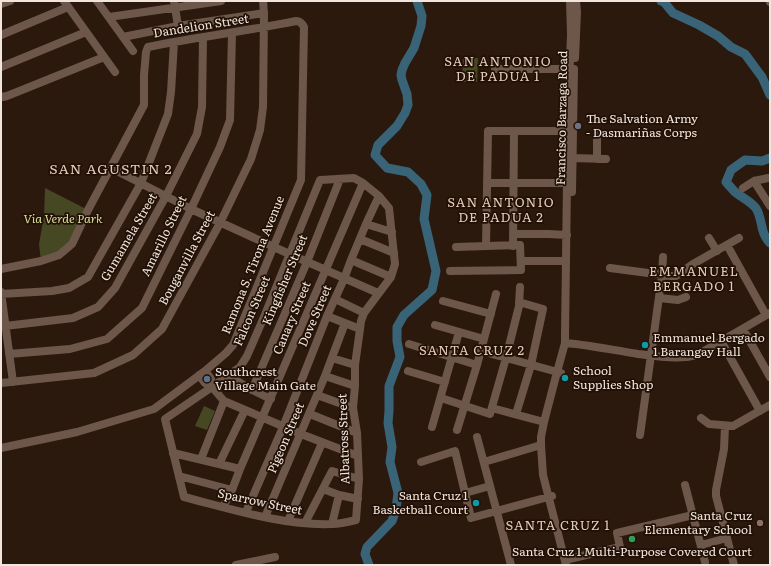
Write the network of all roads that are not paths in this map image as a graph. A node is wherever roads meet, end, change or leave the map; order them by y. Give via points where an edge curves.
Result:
1 (10, 1) edge
2 (97, 1) edge
3 (221, 1) edge
4 (263, 1) edge
5 (570, 1) edge
6 (576, 1) edge
7 (1, 4) edge
8 (66, 4) edge
9 (174, 4) edge
10 (264, 13) junction
11 (108, 18) junction
12 (178, 26) junction
13 (264, 28) junction
14 (86, 32) junction
15 (232, 32) junction
16 (1, 34) edge
17 (122, 37) junction
18 (204, 37) junction
19 (174, 42) junction
20 (133, 52) dead end
21 (104, 57) junction
22 (1, 67) edge
23 (495, 69) dead end
24 (572, 69) junction
25 (115, 72) dead end
26 (2, 96) edge
27 (514, 131) junction
28 (567, 131) junction
29 (597, 135) dead end
30 (573, 158) junction
31 (606, 158) dead end
32 (597, 159) junction
33 (111, 168) junction
34 (770, 178) edge
35 (340, 179) junction
36 (320, 180) joint
37 (754, 181) junction
38 (514, 182) junction
39 (141, 183) junction
40 (363, 183) junction
41 (487, 183) junction
42 (570, 183) junction
43 (743, 188) dead end
44 (166, 196) junction
45 (379, 196) junction
46 (770, 206) edge
47 (191, 209) junction
48 (220, 223) junction
49 (366, 224) junction
50 (392, 232) junction
51 (513, 234) junction
52 (567, 235) junction
53 (709, 238) dead end
54 (739, 238) dead end
55 (360, 239) junction
56 (727, 245) junction
57 (486, 246) junction
58 (513, 246) junction
59 (273, 247) junction
60 (456, 247) dead end
61 (717, 251) junction
62 (394, 253) junction
63 (289, 254) junction
64 (663, 257) dead end
65 (351, 260) junction
66 (521, 261) junction
67 (566, 261) junction
68 (306, 262) junction
69 (610, 268) dead end
70 (1, 269) edge
71 (326, 270) junction
72 (450, 271) dead end
73 (662, 275) junction
74 (391, 277) junction
75 (344, 279) junction
76 (520, 287) dead end
77 (1, 293) edge
78 (378, 293) junction
79 (496, 294) dead end
80 (686, 297) dead end
81 (659, 298) junction
82 (335, 299) junction
83 (443, 301) dead end
84 (519, 302) junction
85 (364, 313) junction
86 (492, 314) junction
87 (768, 314) edge
88 (327, 316) junction
89 (345, 323) junction
90 (436, 325) dead end
91 (5, 326) junction
92 (360, 329) junction
93 (743, 329) junction
94 (459, 332) junction
95 (484, 339) junction
96 (721, 341) junction
97 (567, 343) junction
98 (409, 344) dead end
99 (481, 351) junction
100 (9, 354) junction
101 (651, 356) junction
102 (332, 358) junction
103 (452, 358) junction
104 (506, 358) junction
105 (355, 365) junction
106 (531, 365) junction
107 (477, 366) junction
108 (408, 371) dead end
109 (559, 372) junction
110 (202, 373) junction
111 (230, 375) junction
112 (326, 376) junction
113 (770, 377) edge
114 (12, 382) junction
115 (445, 382) junction
116 (1, 383) edge
117 (354, 386) junction
118 (212, 387) junction
119 (252, 390) junction
120 (317, 395) junction
121 (441, 398) junction
122 (271, 399) junction
123 (224, 401) junction
124 (770, 405) edge
125 (465, 406) junction
126 (353, 408) junction
127 (492, 408) junction
128 (244, 410) junction
129 (760, 410) junction
130 (310, 414) junction
131 (516, 414) junction
132 (263, 418) junction
133 (701, 418) dead end
134 (544, 422) junction
135 (725, 426) junction
136 (283, 427) junction
137 (432, 427) dead end
138 (457, 430) dead end
139 (356, 433) junction
140 (301, 434) junction
141 (640, 436) dead end
142 (477, 437) dead end
143 (322, 443) junction
144 (541, 445) junction
145 (1, 448) edge
146 (173, 452) junction
147 (358, 456) junction
148 (201, 459) junction
149 (421, 462) dead end
150 (484, 462) junction
151 (220, 464) junction
152 (240, 469) junction
153 (179, 476) junction
154 (359, 479) junction
155 (685, 485) dead end
156 (490, 486) junction
157 (323, 489) junction
158 (232, 490) junction
159 (465, 493) junction
160 (338, 495) junction
161 (550, 496) junction
162 (358, 499) junction
163 (223, 507) junction
164 (497, 511) junction
165 (246, 512) junction
166 (693, 515) junction
167 (265, 517) junction
168 (356, 520) joint
169 (288, 521) junction
170 (305, 523) junction
171 (332, 524) junction
172 (727, 538) junction
173 (701, 544) junction
174 (275, 558) dead end
175 (567, 562) edge
176 (705, 562) dead end
177 (239, 565) edge
178 (510, 565) edge
179 (734, 565) edge

1 - 7 street
2 - 11 street
3 - 9 street
4 - 10 street, Bouganvilla Street
5 - 24 street, Francisco Barzaga Road
6 - 24 street, Francisco Barzaga Road
8 - 14 street
8 - 16 street
9 - 11 street
9 - 12 street
10 - 12 street
10 - 13 street, Bouganvilla Street
11 - 17 street
12 - 17 street
13 - 15 street, Dandelion Street
13 - 48 street, Bouganvilla Street via 263,107 260,130 252,159
13 - 59 street, Ramona S. Tirona Avenue via 296,21 304,27 301,180
14 - 21 street
14 - 22 street
15 - 18 street, Dandelion Street
15 - 47 street, Amarillo Street via 230,120
17 - 20 street
18 - 19 street, Dandelion Street
18 - 44 street, Gumamela Street via 202,107 197,134
19 - 33 street, Dandelion Street via 148,47 144,75 144,105
19 - 39 street via 168,114
21 - 25 street
21 - 26 street
23 - 24 street
24 - 28 street, Francisco Barzaga Road
24 - 30 street, Francisco Barzaga Road
27 - 28 street
27 - 38 street
27 - 41 street via 488,131
28 - 42 street, Francisco Barzaga Road
29 - 32 street
30 - 32 street
30 - 42 street, Francisco Barzaga Road
31 - 32 street
33 - 39 street
33 - 70 street via 72,244 59,255
34 - 37 street
35 - 36 street, Albatross Street
35 - 40 street, Albatross Street via 354,178
35 - 68 street, Kingfisher Street
36 - 63 street, Falcon Street
37 - 43 street
37 - 46 street
38 - 41 street
38 - 42 street
38 - 51 street
39 - 44 street
39 - 77 street via 88,277 69,288
40 - 45 street, Albatross Street
40 - 71 street, Canary Street
41 - 57 street
42 - 52 street, Francisco Barzaga Road
42 - 97 street, Francisco Barzaga Road
44 - 47 street
44 - 91 street, Gumamela Street via 115,288 98,307 73,318
45 - 49 street, Dove Street
45 - 50 street, Albatross Street via 389,208
47 - 48 street
47 - 100 street, Amarillo Street via 142,308 107,339 70,349
48 - 59 street
48 - 114 street, Bouganvilla Street via 162,329 133,355 94,373
49 - 50 street
49 - 55 street, Dove Street
50 - 62 street, Albatross Street
51 - 52 street
51 - 58 street
52 - 67 street, Francisco Barzaga Road
53 - 61 street
54 - 56 street
55 - 62 street
55 - 65 street, Dove Street
56 - 61 street
56 - 87 street
57 - 58 street
57 - 60 street
58 - 66 street via 520,245
59 - 63 street
59 - 110 street, Ramona S. Tirona Avenue via 233,344
61 - 73 street via 676,276
62 - 74 street, Albatross Street via 395,264
63 - 68 street
63 - 111 street, Falcon Street via 247,356 240,367
64 - 73 street
65 - 74 street
65 - 75 street, Dove Street
66 - 67 street
66 - 72 street via 521,270
67 - 97 street, Francisco Barzaga Road
68 - 71 street
68 - 119 street, Kingfisher Street
69 - 73 street
71 - 75 street
71 - 122 street, Canary Street
73 - 81 street
74 - 78 street, Albatross Street
75 - 78 street
75 - 82 street, Dove Street
76 - 84 street
77 - 91 street
78 - 85 street, Albatross Street
79 - 86 street
80 - 81 street via 678,300
81 - 101 street
82 - 85 street
82 - 88 street, Dove Street
83 - 86 street
84 - 104 street
84 - 106 street via 543,309
85 - 92 street, Albatross Street
86 - 95 street
87 - 93 street
88 - 89 street
88 - 136 street, Dove Street
89 - 92 street
89 - 102 street, Pigeon Street
90 - 94 street
91 - 100 street
92 - 105 street, Albatross Street
93 - 96 street
93 - 113 street
94 - 95 street
94 - 103 street
95 - 99 street
96 - 101 street via 691,357
96 - 129 street
97 - 101 street
97 - 109 street, Francisco Barzaga Road
98 - 103 street
99 - 104 street
99 - 107 street
100 - 114 street
101 - 141 street
102 - 105 street
102 - 112 street, Pigeon Street
103 - 107 street
103 - 115 street
104 - 106 street
104 - 127 street
105 - 117 street, Albatross Street
106 - 109 street
106 - 131 street
107 - 125 street
108 - 115 street
109 - 134 street, Francisco Barzaga Road
109 - 161 street, Francisco Barzaga Road via 546,436
110 - 118 street via 205,383
110 - 145 street, Ramona S. Tirona Avenue via 154,409 77,432
111 - 118 street, Falcon Street
111 - 119 street
112 - 117 street
112 - 120 street, Pigeon Street
114 - 116 street, Bouganvilla Street
115 - 121 street
117 - 126 street, Albatross Street
118 - 123 street
118 - 146 street, Falcon Street via 165,420
119 - 122 street
120 - 126 street
120 - 130 street, Pigeon Street
121 - 125 street
121 - 137 street
122 - 132 street, Canary Street
123 - 128 street
123 - 148 street
124 - 129 street
125 - 127 street via 490,414
125 - 138 street
126 - 139 street, Albatross Street
127 - 131 street
128 - 132 street
128 - 151 street
129 - 135 street via 732,426
130 - 139 street
130 - 140 street, Pigeon Street
131 - 134 street
132 - 136 street
132 - 152 street, Canary Street
133 - 135 street via 709,424
134 - 144 street, Francisco Barzaga Road
135 - 172 street via 716,496
136 - 140 street
136 - 165 street, Dove Street
139 - 147 street, Albatross Street
140 - 143 street
140 - 167 street, Pigeon Street
142 - 150 street
143 - 147 street
143 - 169 street
144 - 150 street
144 - 161 street, Francisco Barzaga Road via 543,476
146 - 148 street
146 - 153 street
147 - 154 street, Albatross Street
148 - 151 street
149 - 159 street via 455,451
150 - 156 street
151 - 152 street
152 - 158 street, Canary Street
153 - 158 street
153 - 163 street, Sparrow Street via 184,497
154 - 157 street via 332,471
154 - 162 street, Albatross Street
155 - 166 street
156 - 159 street
156 - 164 street
157 - 160 street
157 - 170 street
158 - 163 street, Canary Street
159 - 164 street via 472,518
160 - 162 street
160 - 171 street
161 - 164 street
161 - 175 street, Francisco Barzaga Road
162 - 168 street, Albatross Street
163 - 165 street, Sparrow Street
164 - 178 street
165 - 167 street, Sparrow Street
166 - 173 street
166 - 175 street via 617,533 620,547
167 - 169 street, Sparrow Street
168 - 171 street, Sparrow Street
169 - 170 street, Sparrow Street
170 - 171 street, Sparrow Street
172 - 173 street
172 - 179 street
173 - 176 street
174 - 177 street

